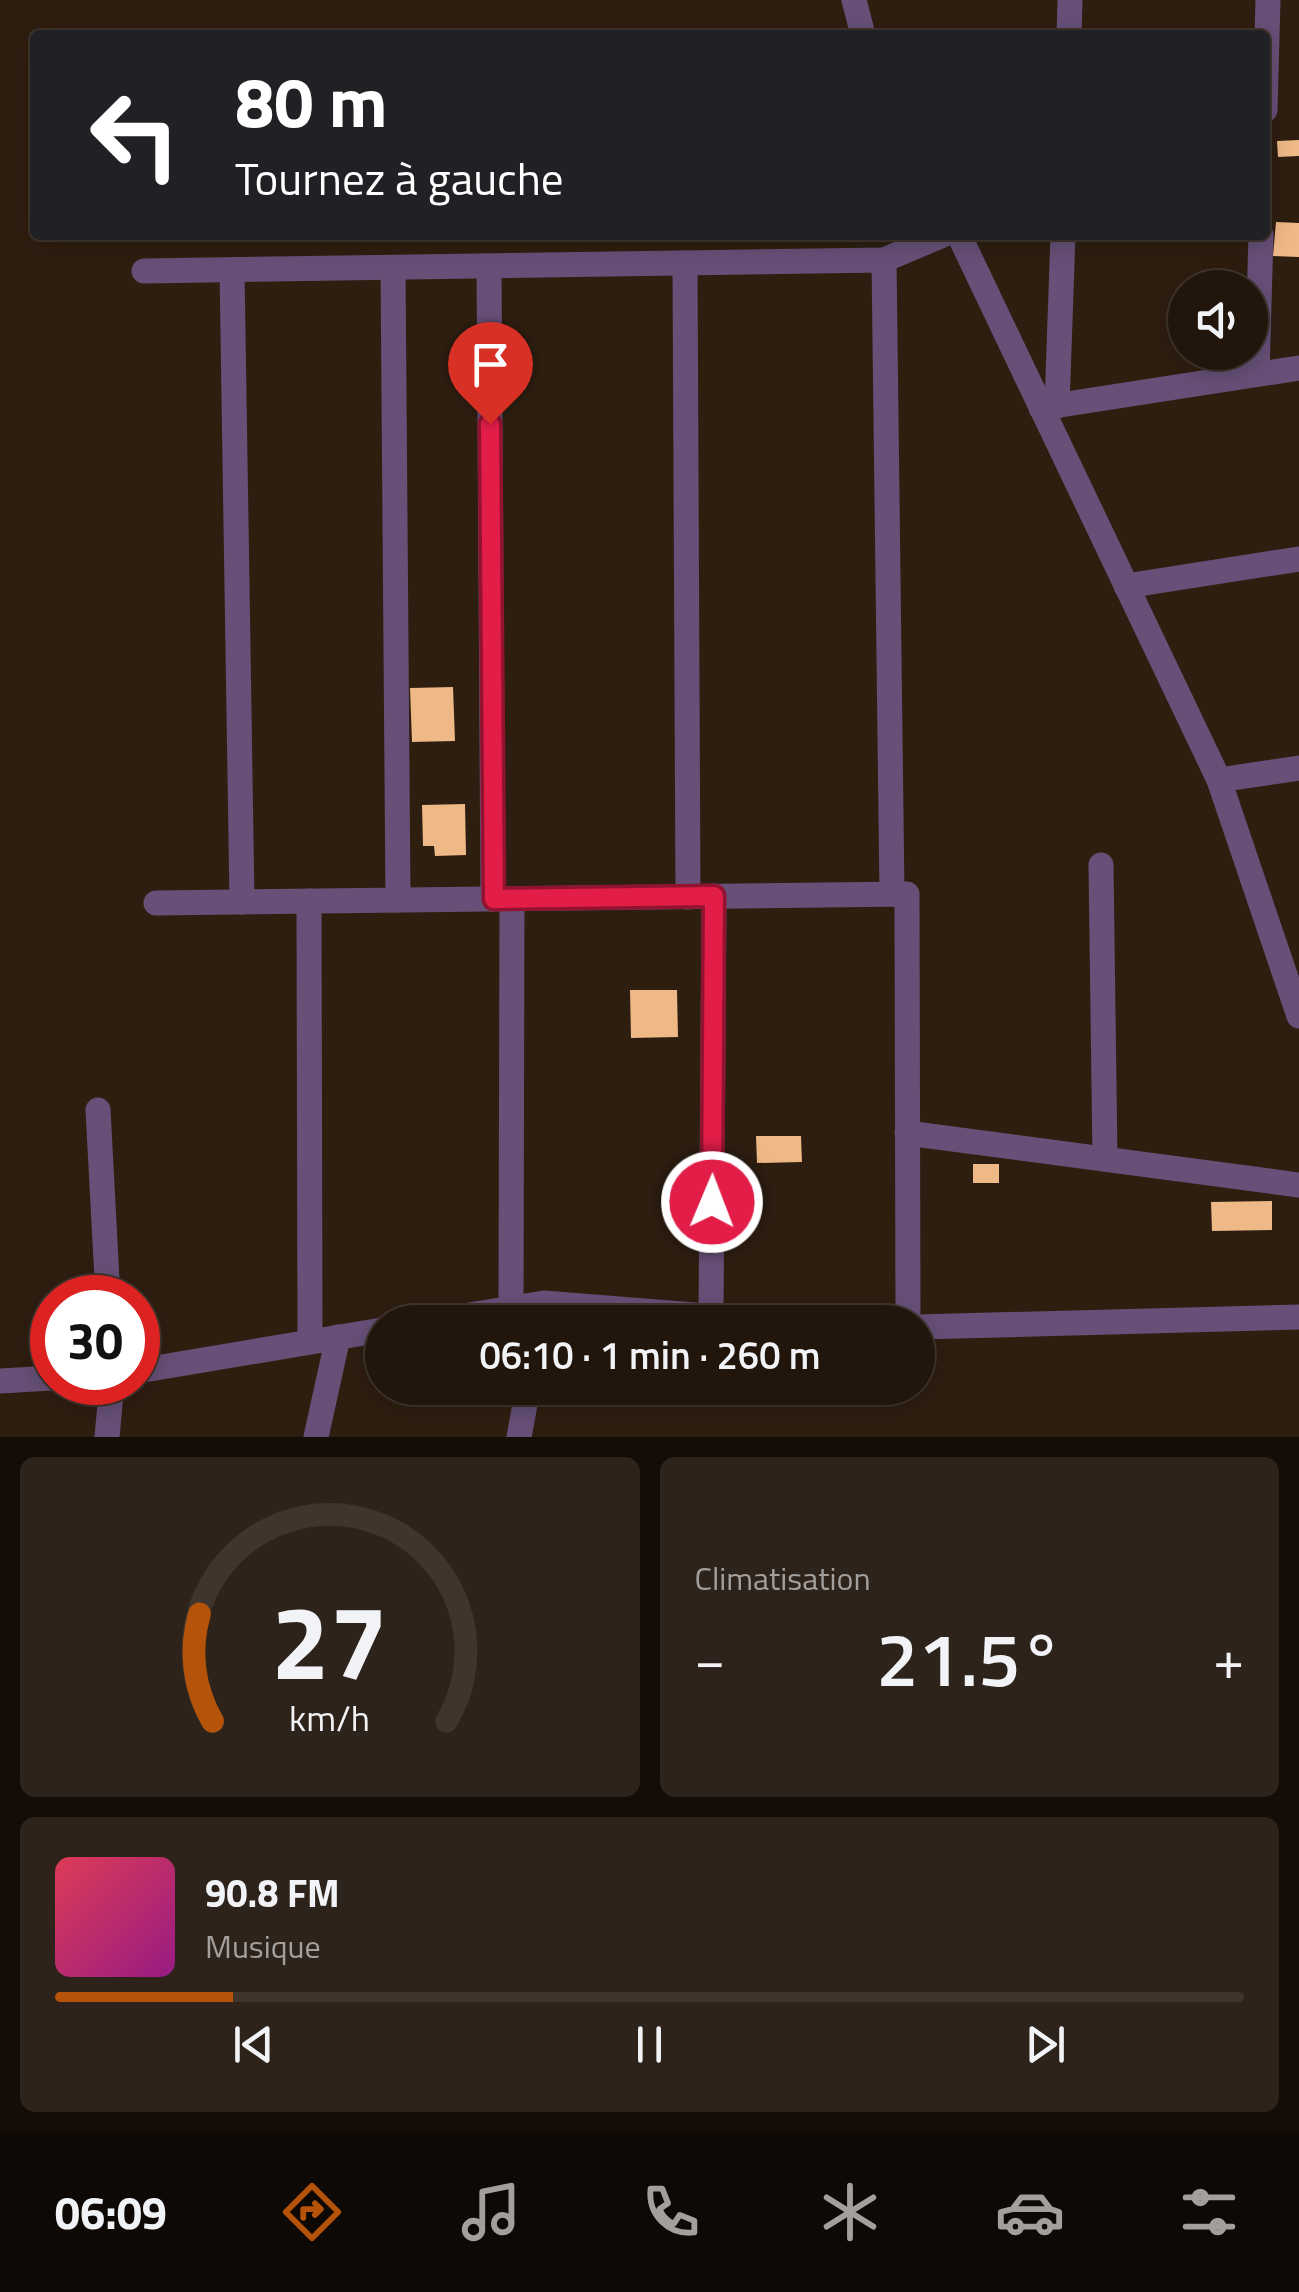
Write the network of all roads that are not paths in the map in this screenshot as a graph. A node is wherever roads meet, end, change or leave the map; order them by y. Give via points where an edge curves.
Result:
1 (854, 0) edge
2 (1070, 0) edge
3 (1268, 0) edge
4 (862, 30) edge
5 (1069, 30) edge
6 (1267, 30) edge
7 (931, 240) edge
8 (962, 240) edge
9 (1062, 240) edge
10 (1261, 240) edge
11 (884, 260) junction
12 (685, 263) junction
13 (488, 266) junction
14 (393, 268) junction
15 (232, 270) junction
16 (144, 272) dead end
17 (1299, 368) edge
18 (1257, 374) junction
19 (1049, 407) junction
20 (1299, 559) edge
21 (1126, 586) junction
22 (1299, 768) edge
23 (1219, 780) junction
24 (1101, 865) dead end
25 (892, 894) junction
26 (701, 896) junction
27 (503, 899) junction
28 (398, 900) junction
29 (308, 901) junction
30 (242, 902) junction
31 (156, 903) dead end
32 (1299, 1016) edge
33 (98, 1110) dead end
34 (908, 1133) junction
35 (1104, 1159) junction
36 (1299, 1185) edge
37 (107, 1275) edge
38 (511, 1305) edge
39 (710, 1305) edge
40 (908, 1305) edge
41 (1299, 1318) edge
42 (935, 1327) edge
43 (365, 1333) edge
44 (338, 1337) junction
45 (310, 1342) junction
46 (160, 1367) edge
47 (30, 1379) edge
48 (0, 1381) edge
49 (110, 1405) edge
50 (525, 1405) edge
51 (107, 1437) edge
52 (316, 1437) edge
53 (519, 1437) edge

1 - 4 street
2 - 5 street
3 - 6 street
7 - 11 street
8 - 19 street
9 - 19 street
10 - 18 street
11 - 12 street
11 - 25 street
12 - 13 street
12 - 26 street
13 - 14 street
13 - 27 street
14 - 15 street
14 - 28 street
15 - 16 street
15 - 30 street
17 - 18 street
18 - 19 street
19 - 21 street
20 - 21 street
21 - 23 street
22 - 23 street
23 - 32 street
24 - 35 street
25 - 26 street
25 - 34 street via 907,894
26 - 27 street
26 - 39 street
27 - 28 street
27 - 38 street
28 - 29 street
29 - 30 street
29 - 45 street
30 - 31 street
33 - 37 street
34 - 35 street
34 - 40 street
35 - 36 street
41 - 42 street
43 - 44 street
44 - 45 street
44 - 52 street
45 - 46 street
47 - 48 street
49 - 51 street
50 - 53 street

